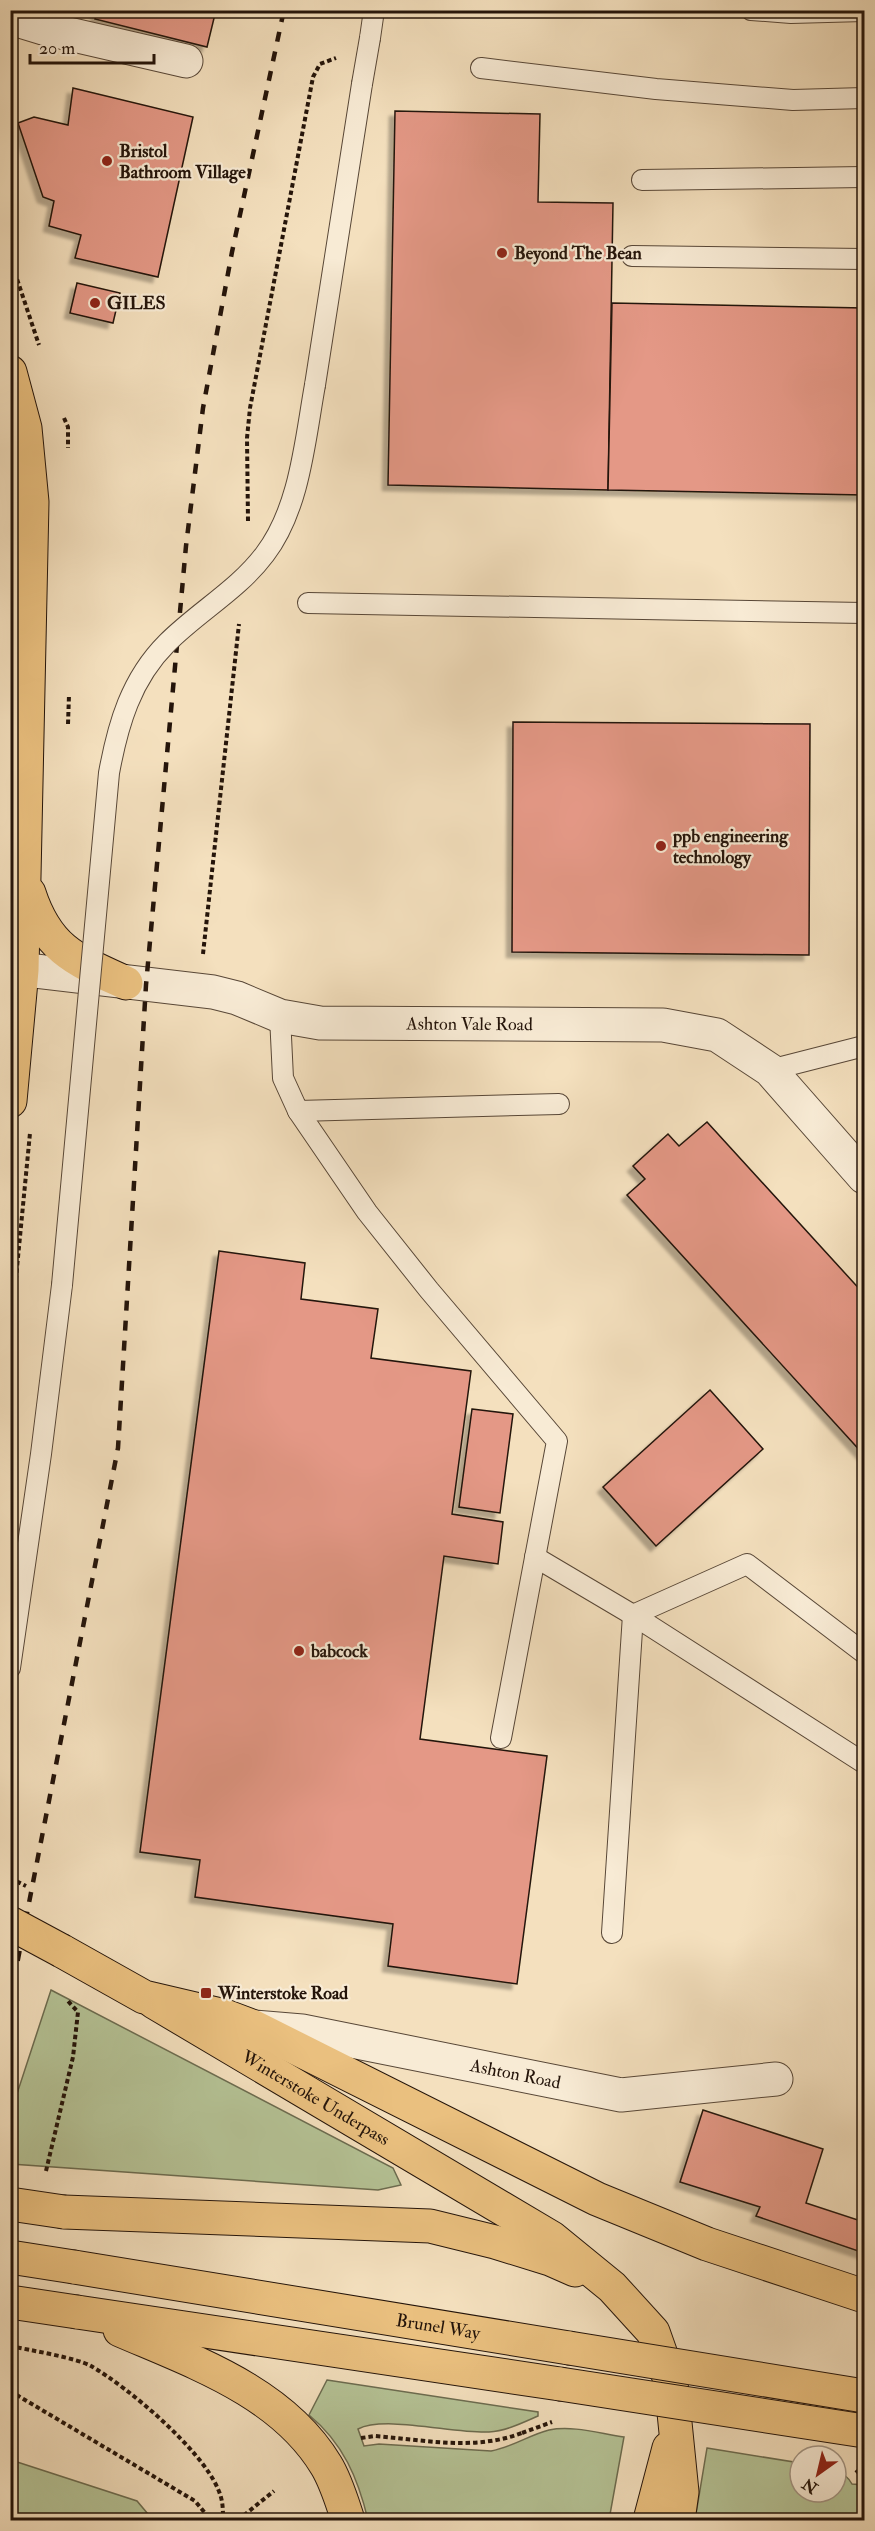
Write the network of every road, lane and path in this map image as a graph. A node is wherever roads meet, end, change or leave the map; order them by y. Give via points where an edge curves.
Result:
1 (375, 10) edge
2 (751, 10) edge
3 (864, 11) edge
4 (10, 15) edge
5 (345, 56) dead end
6 (186, 61) dead end
7 (481, 68) dead end
8 (864, 98) edge
9 (864, 177) edge
10 (642, 180) dead end
11 (632, 256) dead end
12 (864, 259) edge
13 (10, 372) edge
14 (248, 524) dead end
15 (308, 603) dead end
16 (864, 613) edge
17 (240, 616) dead end
18 (25, 883) junction
19 (16, 969) edge
20 (126, 983) junction
21 (199, 990) junction
22 (280, 1016) junction
23 (864, 1046) edge
24 (770, 1070) junction
25 (10, 1101) edge
26 (559, 1104) dead end
27 (298, 1111) junction
28 (31, 1128) dead end
29 (864, 1177) edge
30 (10, 1340) edge
31 (535, 1557) junction
32 (633, 1615) junction
33 (864, 1653) edge
34 (10, 1668) edge
35 (501, 1738) dead end
36 (864, 1763) edge
37 (10, 1923) edge
38 (612, 1933) dead end
39 (64, 1997) dead end
40 (144, 1997) junction
41 (254, 2027) junction
42 (776, 2079) dead end
43 (46, 2172) dead end
44 (10, 2204) edge
45 (10, 2257) edge
46 (612, 2287) junction
47 (864, 2296) edge
48 (10, 2302) edge
49 (77, 2312) junction
50 (10, 2346) edge
51 (10, 2391) edge
52 (864, 2396) edge
53 (675, 2426) junction
54 (864, 2431) edge
55 (522, 2433) dead end
56 (361, 2438) dead end
57 (274, 2491) dead end
58 (211, 2520) edge
59 (223, 2520) edge
60 (238, 2520) edge
61 (348, 2520) edge
62 (650, 2520) edge
63 (678, 2520) edge

1 - 34 lane, bridge via 315,385 289,506 265,554 238,584 168,642 149,664 134,688 115,739 62,1285
2 - 3 lane
4 - 6 street via 42,28
5 - 14 path via 320,64 314,77 250,408
7 - 8 lane via 656,89 793,100
9 - 10 lane
11 - 12 lane
13 - 18 main road via 25,428 32,502
15 - 16 lane
17 - 21 path
18 - 19 main road
18 - 20 main road via 35,914 58,946
19 - 20 street, Ashton Vale Road
19 - 25 main road
20 - 21 street, Ashton Vale Road
21 - 22 street, Ashton Vale Road via 237,998
22 - 24 street, Ashton Vale Road via 320,1023 663,1025 717,1035
22 - 27 lane via 283,1078
23 - 24 lane
24 - 29 street, Ashton Vale Road
26 - 27 lane
27 - 31 lane via 415,1273 557,1441
28 - 30 path
31 - 32 lane
31 - 35 lane
32 - 33 lane via 747,1564
32 - 36 lane
32 - 38 lane
37 - 40 main road, Winterstoke Underpass, bridge
39 - 43 path via 78,2012 73,2057
40 - 41 main road
40 - 46 main road, Winterstoke Underpass via 552,2238
41 - 42 street, Ashton Road via 302,2031 621,2095
41 - 47 main road via 597,2199 707,2244
44 - 46 main road, Winterstoke Underpass, bridge via 64,2212 430,2226 550,2259
45 - 52 main road, Brunel Way, bridge
46 - 53 main road, Winterstoke Underpass via 653,2332 671,2383
48 - 49 main road, bridge
49 - 54 main road, bridge
49 - 61 main road via 240,2385 285,2417 308,2439 327,2466
50 - 59 path via 89,2364 158,2418 210,2472 223,2502
51 - 58 path via 195,2501
53 - 62 main road, Winterstoke Underpass
53 - 63 main road, Winterstoke Underpass via 682,2492
55 - 56 path via 486,2444
57 - 60 path

